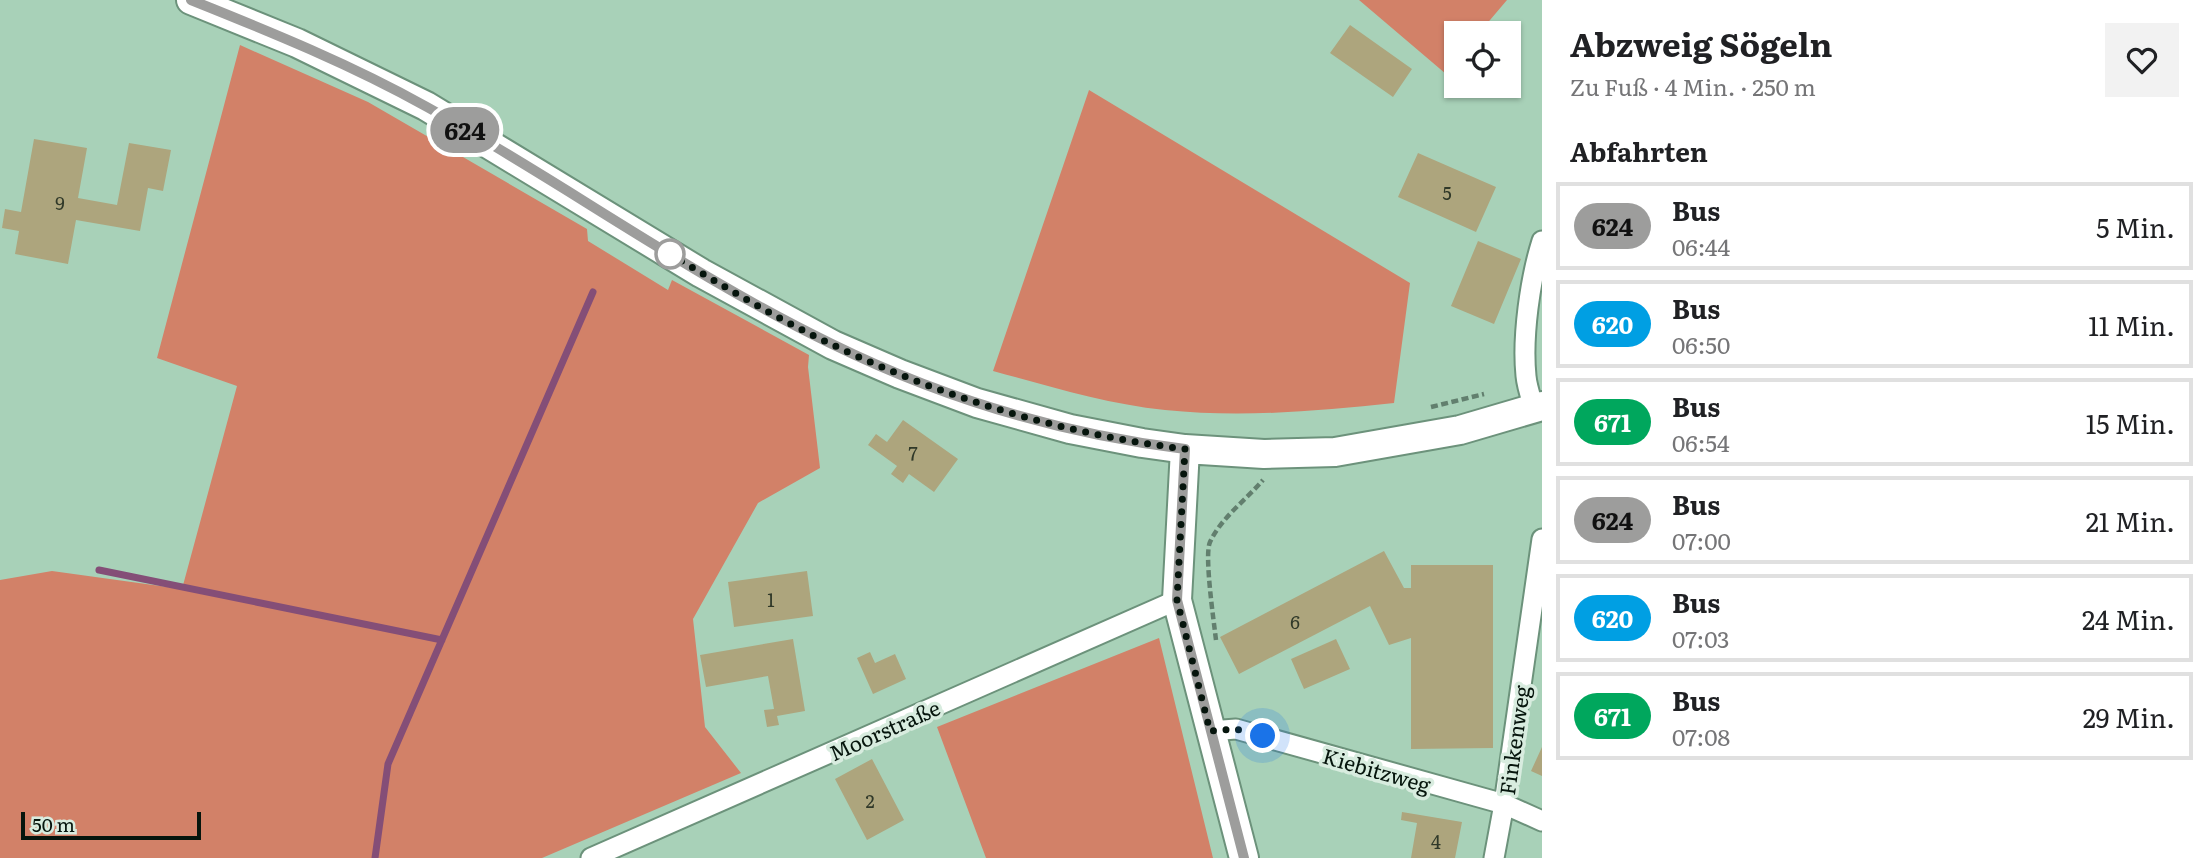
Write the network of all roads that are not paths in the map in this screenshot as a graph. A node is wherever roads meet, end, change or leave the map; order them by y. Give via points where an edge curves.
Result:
1 (191, 0) edge
2 (1542, 241) edge
3 (1538, 407) edge
4 (1185, 449) junction
5 (1542, 540) edge
6 (1177, 600) junction
7 (1210, 731) junction
8 (1504, 804) junction
9 (1542, 821) edge
10 (591, 858) edge
11 (1244, 858) edge
12 (1494, 858) edge

1 - 4 street via 297,43 426,106 701,273 833,345 977,403 1070,429
2 - 3 street via 1532,275 1525,374
3 - 4 street via 1460,430 1335,452
4 - 6 street
5 - 8 street, Finkenweg
6 - 7 street
6 - 10 street, Moorstraße
7 - 8 street, Kiebitzweg via 1236,729
7 - 11 street
8 - 9 street, Kiebitzweg
8 - 12 street, Finkenweg

